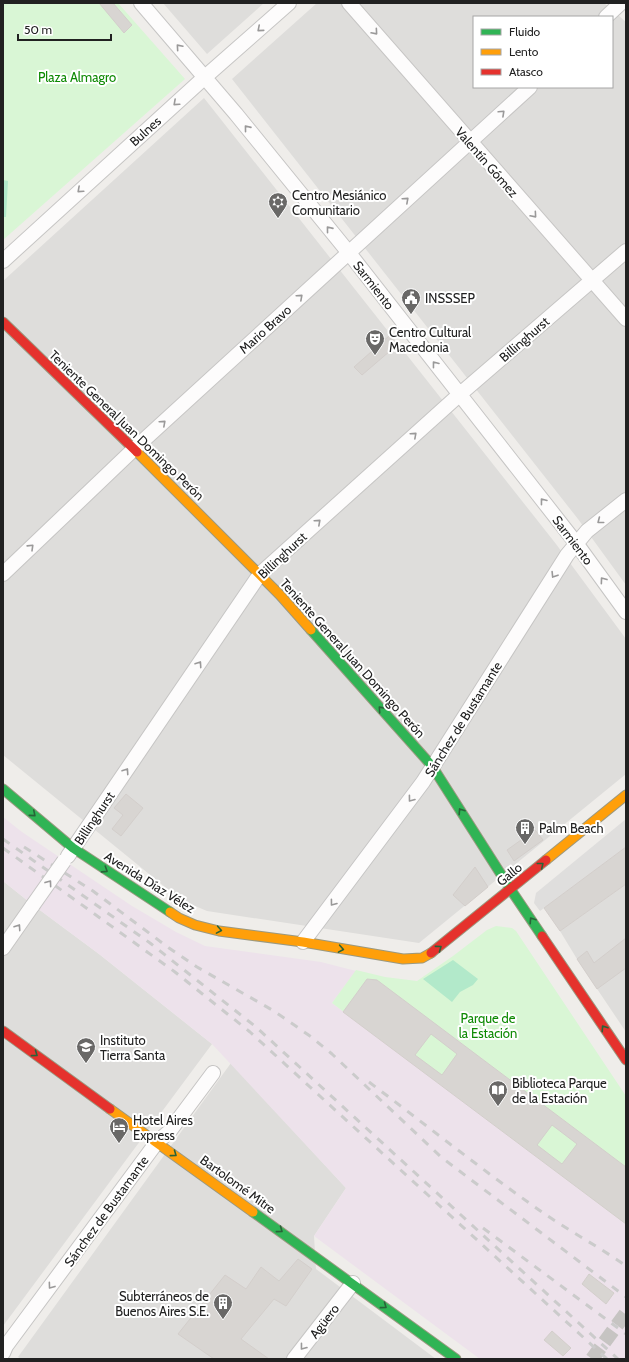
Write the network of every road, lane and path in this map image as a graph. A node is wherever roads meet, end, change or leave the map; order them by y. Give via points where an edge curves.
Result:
1 (141, 3) edge
2 (290, 3) edge
3 (349, 3) edge
4 (621, 3) edge
5 (607, 16) edge
6 (205, 77) junction
7 (529, 88) edge
8 (470, 142) junction
9 (626, 252) edge
10 (349, 253) junction
11 (3, 261) edge
12 (592, 281) junction
13 (626, 319) edge
14 (3, 322) edge
15 (459, 395) junction
16 (134, 449) junction
17 (626, 500) edge
18 (576, 543) junction
19 (3, 574) edge
20 (260, 574) junction
21 (626, 612) edge
22 (432, 766) junction
23 (3, 789) edge
24 (626, 795) edge
25 (73, 848) junction
26 (511, 890) junction
27 (303, 942) junction
28 (3, 948) edge
29 (403, 959) joint
30 (3, 1031) edge
31 (626, 1060) edge
32 (213, 1073) dead end
33 (157, 1142) junction
34 (353, 1283) junction
35 (3, 1353) edge
36 (294, 1359) edge
37 (456, 1359) edge

6 -> 1 street, Sarmiento
2 -> 6 street, Bulnes
3 -> 8 street, Valentín Gómez
4 - 5 street
10 -> 6 street, Sarmiento
6 -> 11 street, Bulnes
8 -> 7 street, Mario Bravo
10 -> 8 street, Mario Bravo
8 -> 12 street, Valentín Gómez
9 - 12 street, Billinghurst
15 -> 10 street, Sarmiento
16 -> 10 street, Mario Bravo
12 - 13 street, Valentín Gómez
12 - 15 street, Billinghurst
14 - 16 street, Teniente General Juan Domingo Perón
18 -> 15 street, Sarmiento
20 -> 15 street, Billinghurst
19 -> 16 street, Mario Bravo
16 - 20 street, Teniente General Juan Domingo Perón
17 -> 18 street, Sánchez de Bustamante
21 -> 18 street, Sarmiento
18 -> 22 street, Sánchez de Bustamante
22 -> 20 street, Teniente General Juan Domingo Perón
25 -> 20 street, Billinghurst
26 -> 22 street, Teniente General Juan Domingo Perón
22 -> 27 street, Sánchez de Bustamante via 423,782
23 -> 25 street, Avenida Díaz Vélez
26 -> 24 street, Gallo
25 -> 27 street, Avenida Díaz Vélez via 179,918 195,925 219,931
28 -> 25 street, Billinghurst, bridge
29 -> 26 street, Gallo via 429,955
31 -> 26 street, Teniente General Juan Domingo Perón
27 -> 29 street, Avenida Díaz Vélez
30 -> 33 street, Bartolomé Mitre
32 - 33 street, Sánchez de Bustamante via 169,1132
33 -> 34 street, Bartolomé Mitre
33 -> 35 street, Sánchez de Bustamante
34 -> 36 street, Agüero
34 -> 37 street, Bartolomé Mitre

